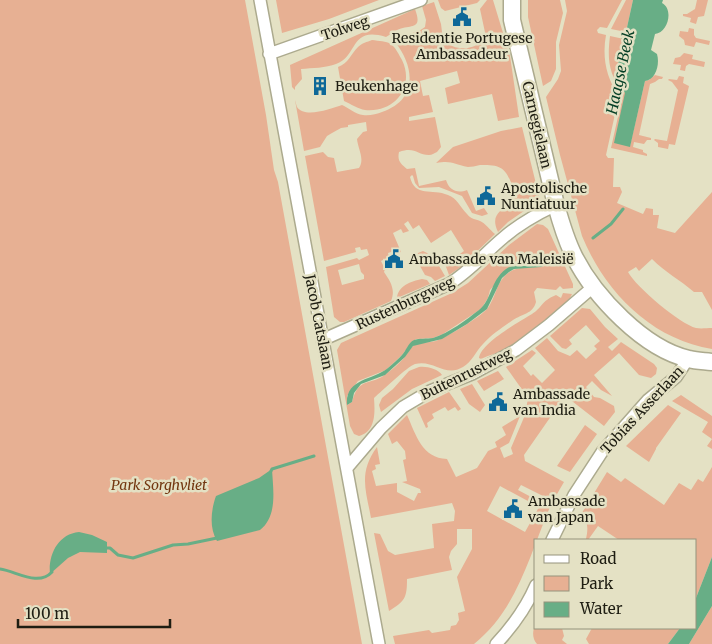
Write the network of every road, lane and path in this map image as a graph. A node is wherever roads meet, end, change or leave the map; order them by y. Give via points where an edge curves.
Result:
1 (260, 0) edge
2 (421, 0) edge
3 (505, 0) edge
4 (512, 0) edge
5 (512, 20) junction
6 (269, 54) junction
7 (556, 205) junction
8 (593, 287) junction
9 (322, 340) junction
10 (688, 359) junction
11 (712, 362) edge
12 (347, 468) junction
13 (552, 539) edge
14 (534, 589) edge
15 (379, 644) edge
16 (496, 644) edge

1 - 6 street, Jacob Catslaan
2 - 6 street, Tolweg
3 - 5 main road, Carnegielaan
4 - 5 main road, Carnegielaan
5 - 7 main road, Carnegielaan
6 - 9 street, Jacob Catslaan
7 - 8 main road, Carnegielaan via 564,234
7 - 9 street, Rustenburgweg via 540,212 503,238 463,276
8 - 10 main road, Carnegielaan via 641,335
8 - 12 street, Buitenrustweg via 516,350 472,374 430,390 404,407
9 - 12 street, Jacob Catslaan
10 - 11 main road, Carnegielaan
10 - 13 street, Tobias Asserlaan via 676,377 648,400 602,452 574,495
12 - 15 street, Jacob Catslaan
14 - 16 street via 512,628

